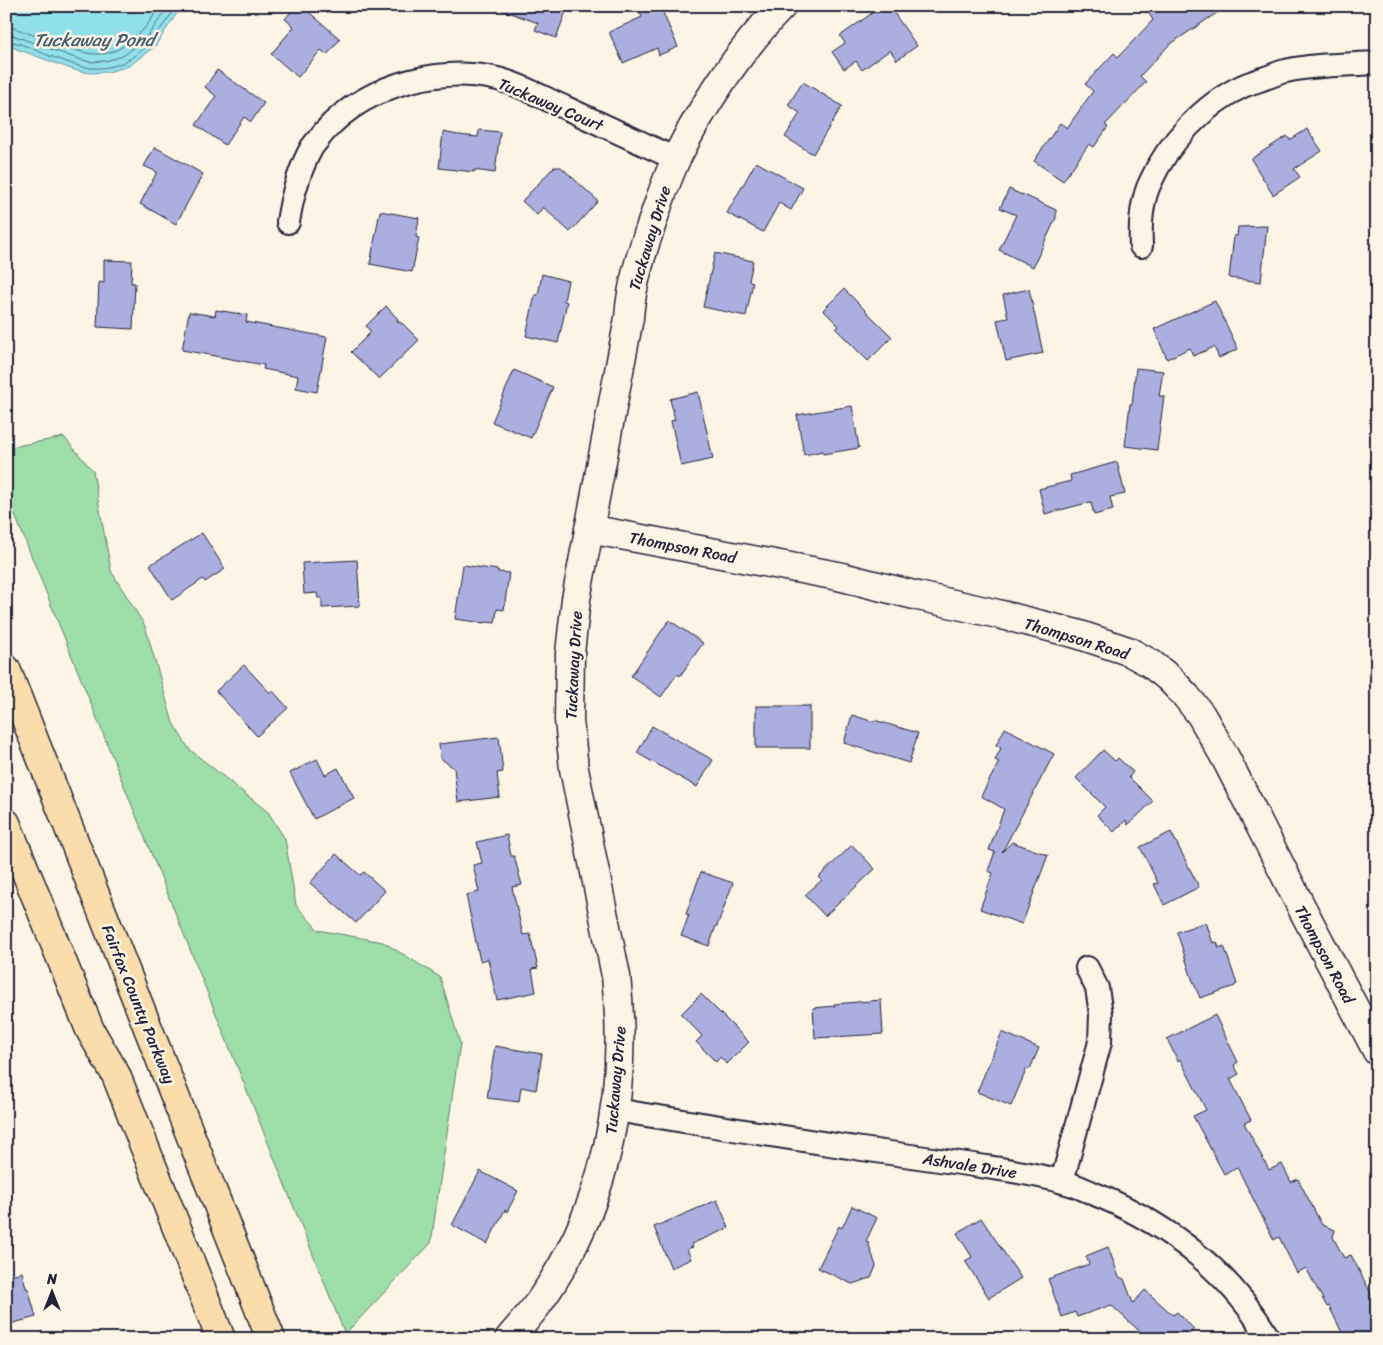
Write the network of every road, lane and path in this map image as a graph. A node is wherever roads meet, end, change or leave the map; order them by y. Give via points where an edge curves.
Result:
1 (782, 6) edge
2 (1377, 64) edge
3 (676, 159) junction
4 (288, 222) dead end
5 (1141, 246) dead end
6 (590, 529) junction
7 (6, 668) edge
8 (6, 823) edge
9 (1087, 968) dead end
10 (1377, 1051) edge
11 (615, 1110) junction
12 (1062, 1181) junction
13 (221, 1339) edge
14 (271, 1339) edge
15 (509, 1339) edge
16 (1269, 1339) edge

1 - 3 street, Tuckaway Drive via 738,58
2 - 5 street via 1316,66 1286,71 1242,86 1216,102 1187,127 1150,184 1142,208
3 - 4 street, Tuckaway Court via 511,83 456,74 422,78 394,85 359,102 333,122 313,146 299,174
3 - 6 street, Tuckaway Drive via 645,241 634,283
6 - 10 street, Thompson Road via 838,576 998,614 1077,634 1128,651 1150,663 1186,696 1225,757
6 - 11 street, Tuckaway Drive via 571,644 569,720 574,769 620,1006 621,1050
7 - 14 highway, Fairfax County Parkway
8 - 13 highway via 90,1030 116,1075
9 - 12 street via 1097,988 1101,1014 1100,1042
11 - 12 street, Ashvale Drive via 1009,1170
11 - 15 street, Tuckaway Drive via 600,1179 580,1231 538,1304
12 - 16 street, Ashvale Drive via 1125,1207 1181,1241 1229,1284

